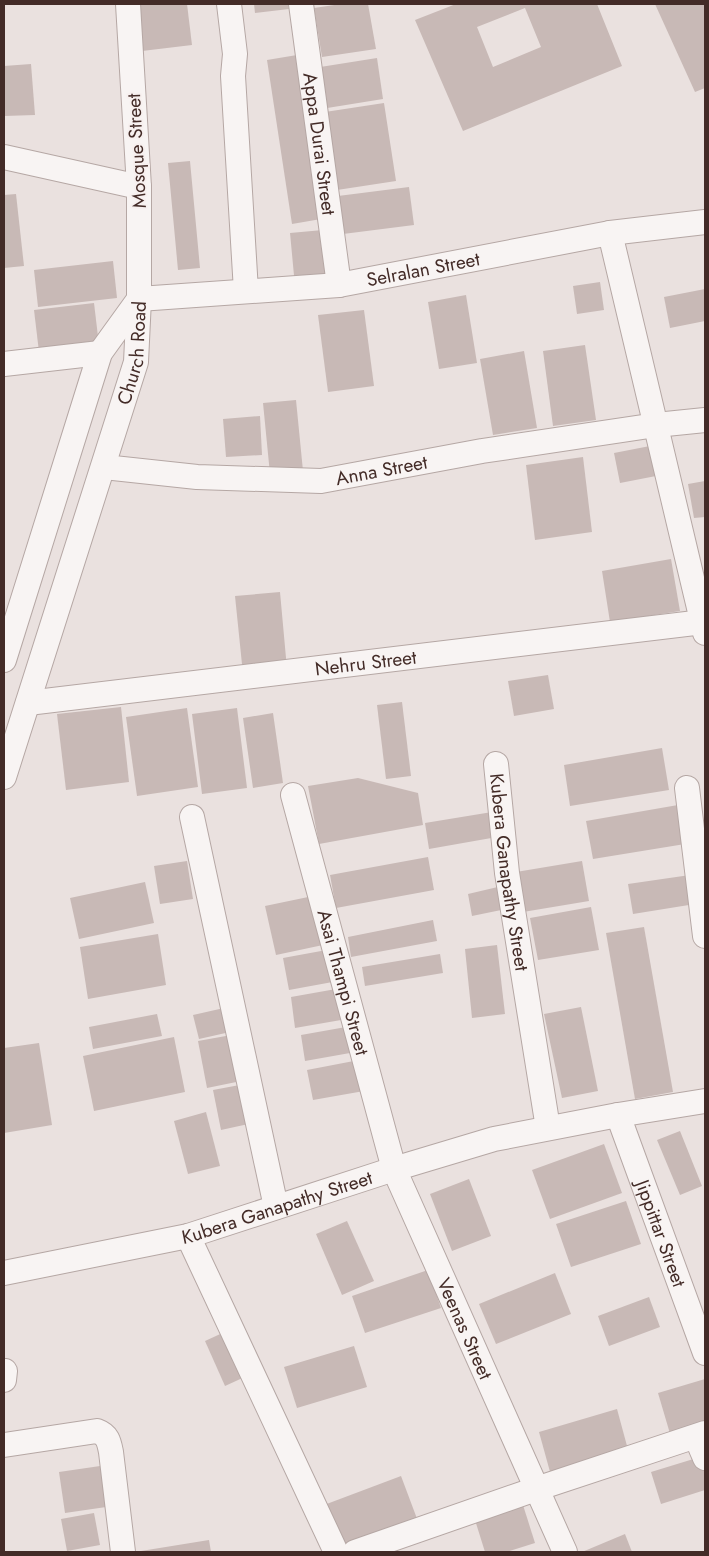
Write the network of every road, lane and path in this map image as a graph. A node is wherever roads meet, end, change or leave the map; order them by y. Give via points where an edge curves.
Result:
1 (128, 4) edge
2 (229, 4) edge
3 (301, 4) edge
4 (4, 157) edge
5 (139, 187) junction
6 (705, 222) edge
7 (610, 232) junction
8 (339, 285) junction
9 (246, 291) junction
10 (139, 299) junction
11 (100, 353) junction
12 (4, 364) edge
13 (705, 420) edge
14 (656, 425) junction
15 (104, 467) junction
16 (704, 628) edge
17 (4, 660) edge
18 (28, 703) junction
19 (496, 764) dead end
20 (4, 777) edge
21 (687, 788) dead end
22 (293, 794) dead end
23 (192, 817) dead end
24 (705, 936) edge
25 (705, 1101) edge
26 (618, 1114) junction
27 (548, 1128) junction
28 (394, 1169) junction
29 (276, 1207) junction
30 (188, 1236) junction
31 (4, 1273) edge
32 (705, 1352) edge
33 (702, 1443) edge
34 (4, 1445) edge
35 (536, 1489) junction
36 (124, 1552) edge
37 (336, 1552) edge
38 (355, 1552) edge
39 (564, 1552) edge

1 - 5 street, Mosque Street
2 - 9 street via 235,54 232,76
3 - 8 street, Appa Durai Street
4 - 5 street
5 - 10 street, Mosque Street
6 - 7 street, Selralan Street
7 - 8 street, Selralan Street
7 - 14 street
8 - 9 street, Selralan Street
9 - 10 street, Selralan Street
10 - 11 street, Church Road
10 - 15 street, Church Road via 136,362
11 - 12 street
11 - 17 street, Church Road
13 - 14 street, Anna Street
14 - 15 street, Anna Street via 482,451 321,481 197,477
14 - 16 street
15 - 18 street, Church Road
16 - 18 street, Nehru Street
18 - 20 street, Church Road
19 - 27 street, Kubera Ganapathy Street via 507,873
21 - 24 street
22 - 28 street, Asai Thampi Street
23 - 29 street
25 - 26 street, Kubera Ganapathy Street
26 - 27 street, Kubera Ganapathy Street
26 - 32 street, Jippittar Street
27 - 28 street, Kubera Ganapathy Street via 494,1139
28 - 29 street, Kubera Ganapathy Street
28 - 35 street, Veenas Street
29 - 30 street, Kubera Ganapathy Street
30 - 31 street, Kubera Ganapathy Street
30 - 37 street
33 - 35 street
34 - 36 street via 97,1431 103,1433 111,1452
35 - 38 street
35 - 39 street, Veenas Street

